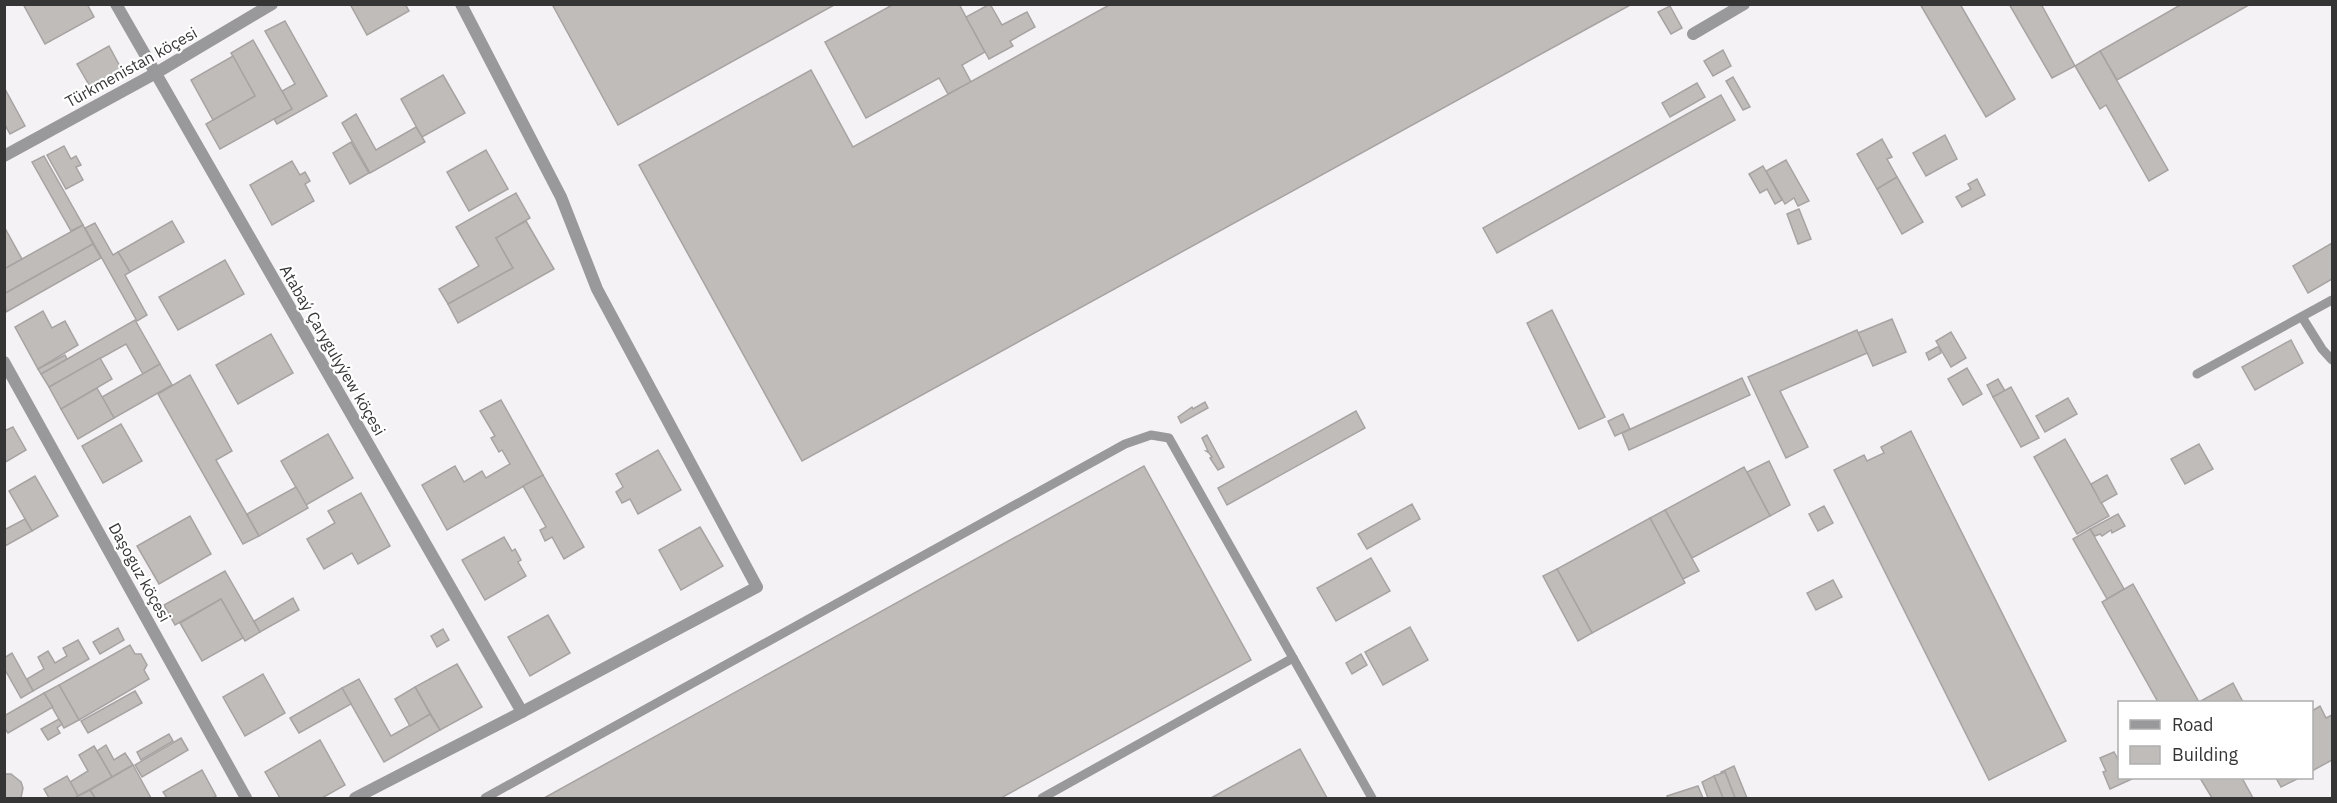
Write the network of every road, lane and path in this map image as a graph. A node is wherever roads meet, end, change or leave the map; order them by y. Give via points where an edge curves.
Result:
1 (116, 4) edge
2 (272, 4) edge
3 (461, 4) edge
4 (1744, 4) edge
5 (1693, 34) dead end
6 (156, 73) junction
7 (4, 156) edge
8 (2332, 300) edge
9 (2302, 317) junction
10 (2332, 360) edge
11 (4, 362) edge
12 (2197, 374) dead end
13 (1293, 658) junction
14 (522, 712) junction
15 (246, 798) edge
16 (355, 798) edge
17 (485, 798) edge
18 (1042, 798) edge
19 (1372, 798) edge

1 - 6 street, Atabaý Çarygulyýew köçesi
2 - 6 street, Türkmenistan köçesi
3 - 14 street via 561,197 597,289 757,586
4 - 5 street
6 - 7 street, Türkmenistan köçesi
6 - 14 street, Atabaý Çarygulyýew köçesi
8 - 9 lane
9 - 10 lane
9 - 12 lane
11 - 15 street, Daşoguz köçesi
13 - 17 lane via 1169,438 1151,435 1125,444
13 - 18 lane
13 - 19 lane
14 - 16 street

